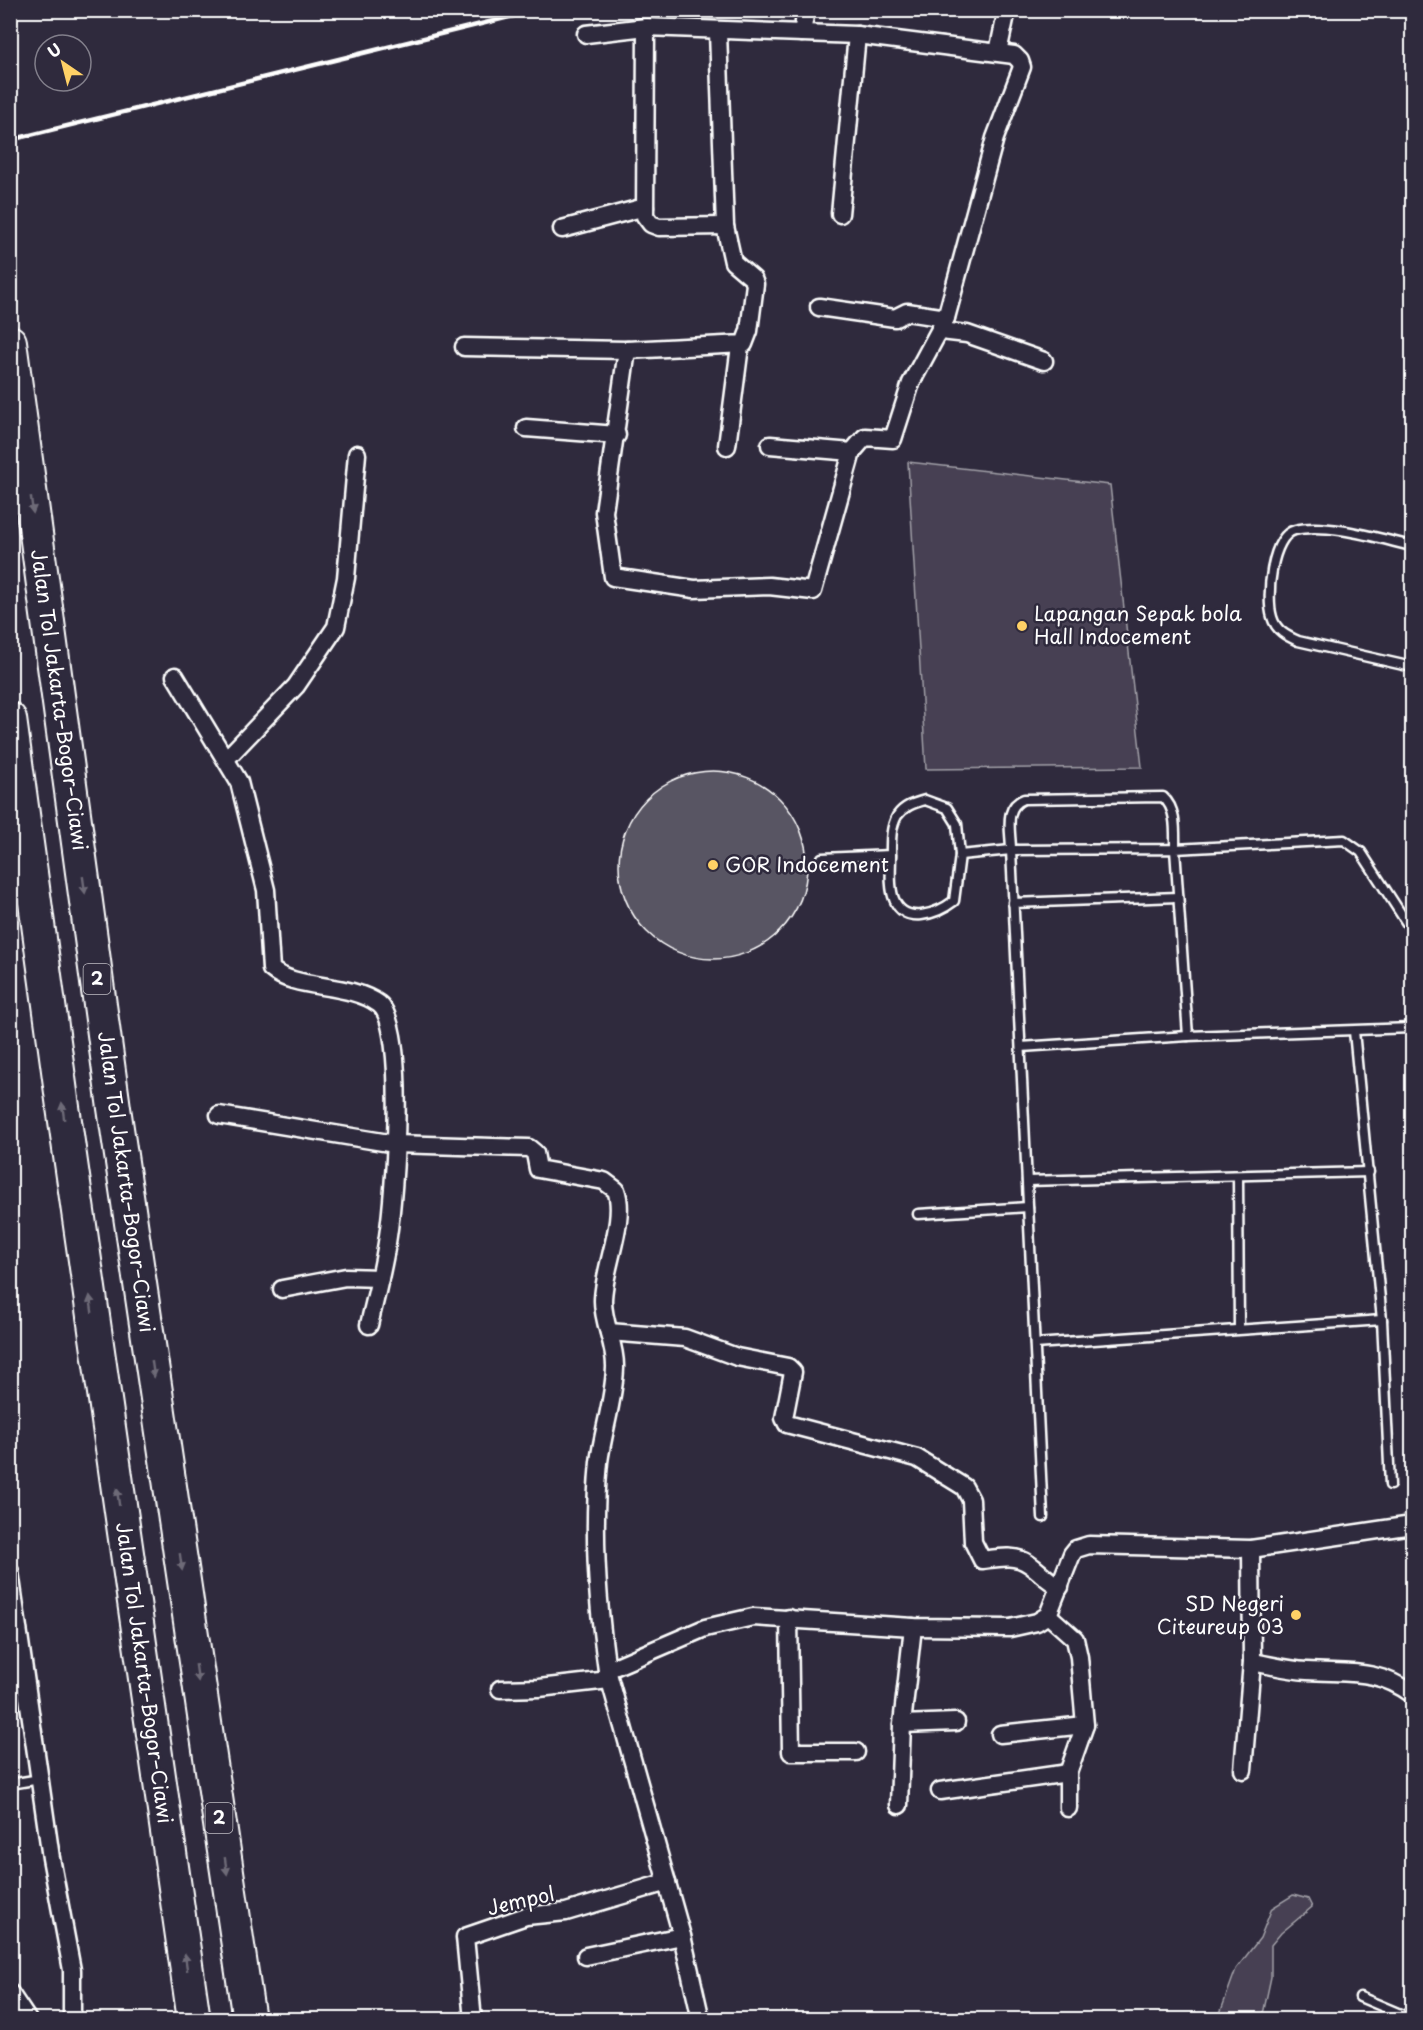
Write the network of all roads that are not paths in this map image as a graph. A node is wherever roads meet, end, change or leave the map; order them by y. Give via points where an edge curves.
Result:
1 (806, 10) edge
2 (1007, 10) edge
3 (646, 27) junction
4 (718, 32) junction
5 (802, 33) junction
6 (586, 34) dead end
7 (857, 34) junction
8 (998, 52) junction
9 (645, 207) junction
10 (840, 214) dead end
11 (725, 226) junction
12 (562, 229) dead end
13 (819, 307) dead end
14 (944, 325) junction
15 (10, 342) edge
16 (740, 346) junction
17 (464, 347) dead end
18 (627, 350) junction
19 (1044, 361) dead end
20 (526, 428) dead end
21 (617, 435) junction
22 (770, 445) dead end
23 (727, 446) dead end
24 (852, 452) junction
25 (357, 454) dead end
26 (1413, 546) edge
27 (1413, 667) edge
28 (175, 676) dead end
29 (10, 719) edge
30 (227, 758) junction
31 (1175, 849) junction
32 (1011, 850) junction
33 (891, 855) junction
34 (960, 855) junction
35 (822, 858) dead end
36 (1178, 897) junction
37 (1013, 903) junction
38 (1413, 931) edge
39 (1413, 1028) edge
40 (1354, 1031) junction
41 (1188, 1036) junction
42 (1020, 1047) junction
43 (219, 1115) dead end
44 (395, 1144) junction
45 (1369, 1172) junction
46 (1238, 1176) junction
47 (1027, 1181) junction
48 (1028, 1208) junction
49 (918, 1215) dead end
50 (380, 1278) junction
51 (282, 1288) dead end
52 (1382, 1320) junction
53 (369, 1325) dead end
54 (1239, 1329) junction
55 (609, 1332) junction
56 (1035, 1344) junction
57 (1390, 1485) dead end
58 (1043, 1517) dead end
59 (1413, 1525) edge
60 (1251, 1550) junction
61 (10, 1572) edge
62 (1060, 1587) junction
63 (12, 1592) edge
64 (1048, 1615) junction
65 (789, 1618) junction
66 (913, 1627) junction
67 (1252, 1662) junction
68 (608, 1675) junction
69 (500, 1689) dead end
70 (1413, 1694) edge
71 (956, 1722) dead end
72 (902, 1724) junction
73 (1085, 1725) junction
74 (1000, 1734) dead end
75 (856, 1752) dead end
76 (1242, 1770) dead end
77 (1068, 1773) junction
78 (40, 1779) junction
79 (10, 1784) edge
80 (940, 1791) dead end
81 (899, 1805) dead end
82 (1068, 1808) dead end
83 (667, 1882) junction
84 (682, 1936) junction
85 (586, 1956) dead end
86 (10, 1993) edge
87 (1360, 1997) dead end
88 (28, 2019) edge
89 (72, 2019) edge
90 (194, 2019) edge
91 (249, 2019) edge
92 (472, 2019) edge
93 (701, 2019) edge
94 (1413, 2019) edge

1 - 5 street
2 - 8 street
3 - 4 street
3 - 6 street
3 - 9 street
4 - 5 street
4 - 11 street
5 - 7 street
7 - 8 street
7 - 10 street
8 - 14 street via 1014,55 1022,67 995,138
9 - 11 street via 645,216 659,227
9 - 12 street
11 - 16 street via 733,262 755,284 749,331
13 - 14 street via 895,318 907,312
14 - 19 street
14 - 24 street via 911,383 893,439 865,437
15 -> 91 highway, Jalan Tol Jakarta–Bogor–Ciawi / 2 via 116,1120
16 - 18 street
16 - 23 street
17 - 18 street
18 - 21 street
20 - 21 street
21 - 24 street via 604,512 612,574 617,579 694,589 769,586 813,591
22 - 24 street
25 - 30 street via 346,578 336,627 297,686
26 - 27 lane via 1326,529 1295,530 1279,543 1273,564 1272,606 1278,628 1298,641
28 - 30 street
90 -> 29 highway, Jalan Tol Jakarta–Bogor–Ciawi
30 - 44 street via 239,782 257,846 268,906 271,969 290,978 352,991 384,1008 396,1064
31 - 32 lane
31 - 32 lane via 1172,809 1163,797 1015,802 1010,810
31 - 36 lane
31 - 38 lane via 1344,840 1361,852
32 - 34 lane
32 - 37 lane
33 - 34 lane via 896,818 904,809 925,800 946,808 957,824
33 - 34 lane via 893,898 907,912 922,916 954,902
33 - 35 lane
36 - 37 lane
36 - 41 lane
37 - 42 lane
39 - 40 lane
40 - 41 lane
40 - 45 lane
41 - 42 lane
42 - 47 lane
43 - 44 street
44 - 50 street via 392,1209
44 - 55 street via 529,1148 535,1153 538,1169 604,1181 614,1187 618,1210 604,1277 603,1304
45 - 46 lane
45 - 52 lane
46 - 47 lane
46 - 54 lane
47 - 48 lane
48 - 49 lane
48 - 56 lane
50 - 51 street via 346,1277
50 - 53 street
52 - 54 lane
52 - 57 lane
54 - 56 lane
55 - 62 street via 685,1338 737,1357 788,1367 793,1372 784,1418 787,1424 917,1458 964,1486 971,1500 973,1542 982,1560 1009,1557 1029,1564
55 - 68 street via 615,1370 599,1461 595,1545 598,1608
56 - 58 lane
59 - 60 street
60 - 62 street via 1089,1545 1072,1554
60 - 67 street
61 - 63 street
62 - 64 street
63 - 78 street
64 - 66 street via 1037,1623 1010,1628
64 - 73 street via 1069,1632 1078,1646
65 - 66 street
65 - 68 street via 753,1617 725,1622
65 - 75 street via 791,1752
66 - 72 street
67 - 70 street via 1304,1671 1370,1673 1397,1682
67 - 76 street
68 - 69 street via 539,1688
68 - 83 street
71 - 72 street
72 - 81 street
73 - 74 street
73 - 77 street
77 - 80 street
77 - 82 street
78 - 79 lane
78 - 89 street via 72,1970
83 - 84 street
83 - 92 street, Jempol via 566,1912 526,1916 465,1936
84 - 85 street
84 - 93 street
86 - 88 street
87 - 94 lane

